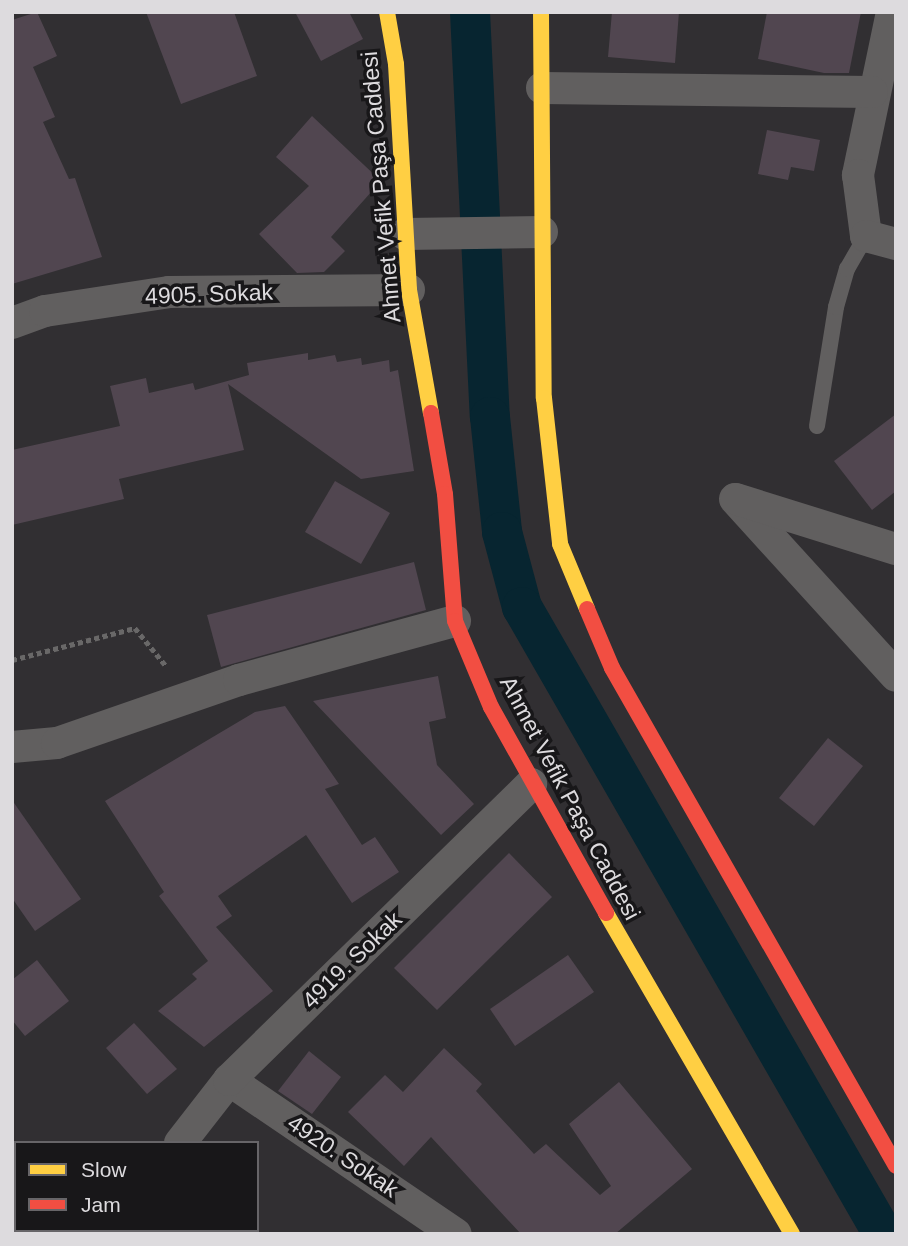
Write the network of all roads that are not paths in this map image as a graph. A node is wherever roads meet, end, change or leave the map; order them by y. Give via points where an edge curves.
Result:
1 (387, 12) edge
2 (541, 12) edge
3 (891, 12) edge
4 (542, 88) junction
5 (873, 92) junction
6 (542, 232) junction
7 (405, 234) junction
8 (881, 240) edge
9 (408, 290) junction
10 (12, 323) edge
11 (817, 426) dead end
12 (896, 549) edge
13 (455, 621) junction
14 (896, 676) edge
15 (12, 747) edge
16 (531, 784) junction
17 (229, 1080) junction
18 (182, 1141) edge
19 (896, 1166) edge
20 (783, 1229) edge
21 (456, 1234) edge

1 - 7 street, Ahmet Vefik Paşa Caddesi via 396,64
2 - 4 street
3 - 5 street
4 - 5 street
4 - 6 street
5 - 8 street via 858,175
6 - 7 street
6 - 19 street via 544,398 560,544 612,668
7 - 9 street, Ahmet Vefik Paşa Caddesi
8 - 11 lane via 847,269 836,307
9 - 10 street, 4905. Sokak via 169,292 45,311
9 - 13 street, Ahmet Vefik Paşa Caddesi via 445,494
12 - 14 street via 735,499
13 - 15 street via 191,696 57,743
13 - 16 street, Ahmet Vefik Paşa Caddesi via 491,707
16 - 17 street, 4919. Sokak
16 - 20 street, Ahmet Vefik Paşa Caddesi
17 - 18 street, 4919. Sokak
17 - 21 street, 4920. Sokak

